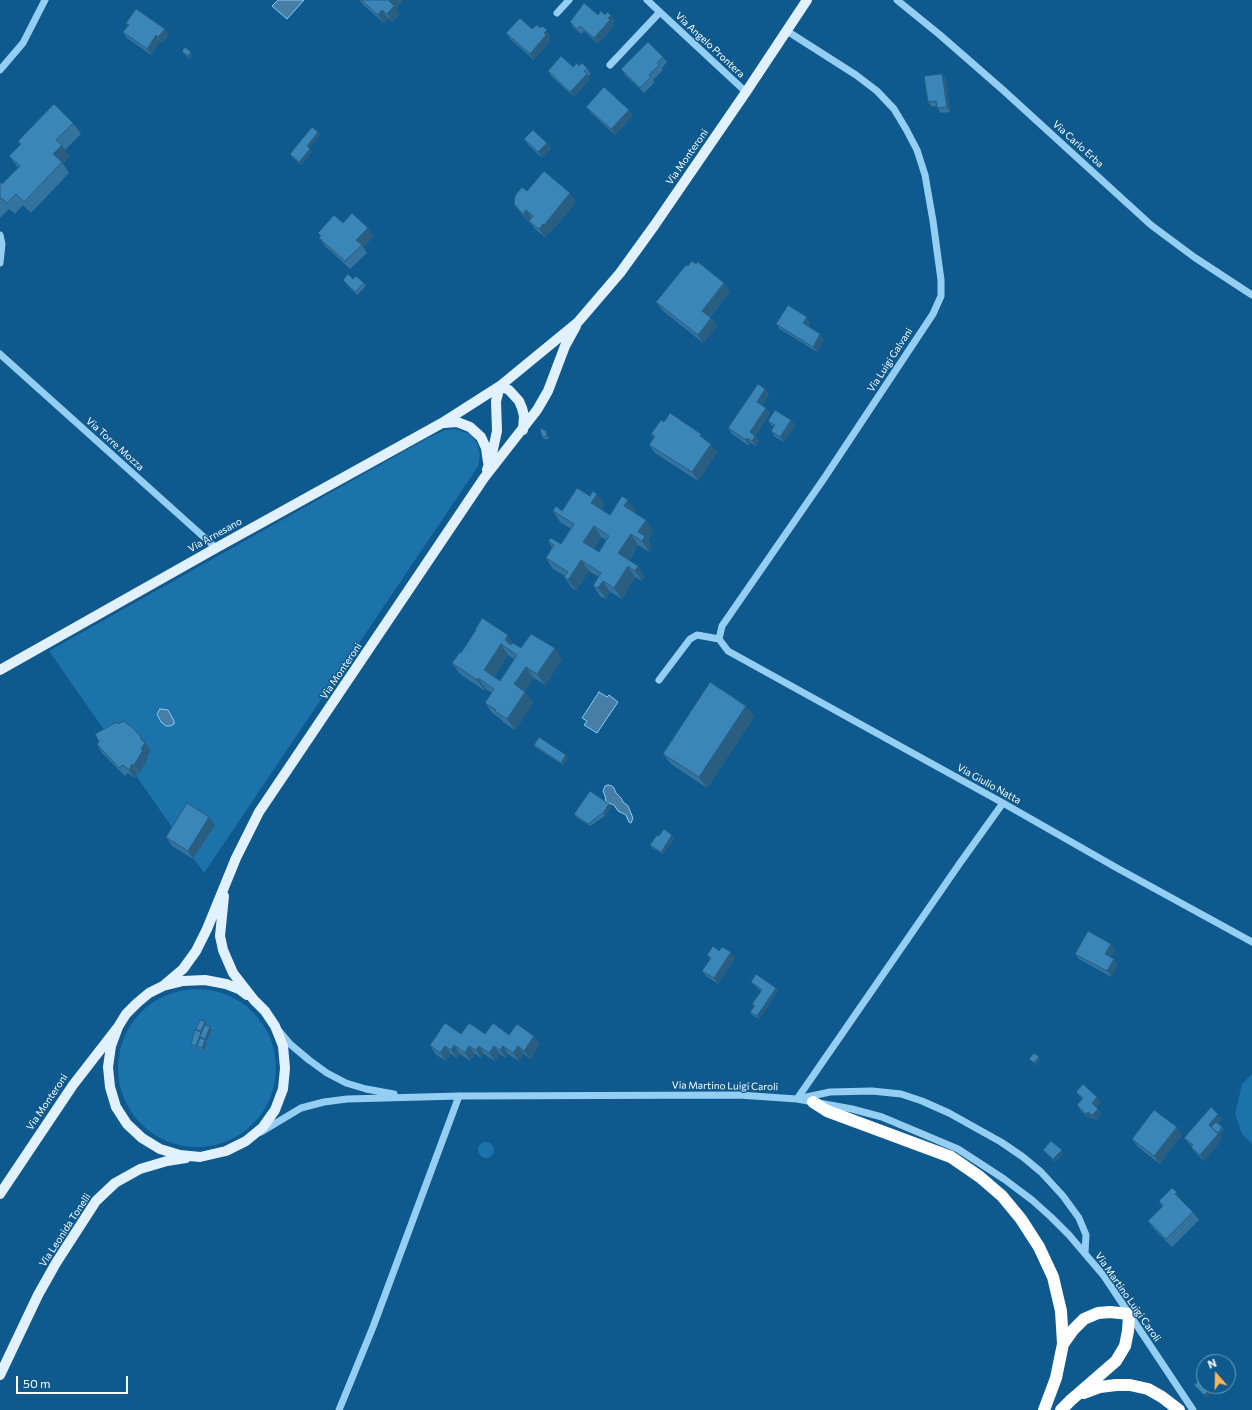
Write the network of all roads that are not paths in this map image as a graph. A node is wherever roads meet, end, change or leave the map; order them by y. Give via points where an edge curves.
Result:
1 (45, 0) edge
2 (569, 0) edge
3 (647, 0) edge
4 (807, 0) edge
5 (897, 0) edge
6 (660, 12) junction
7 (557, 13) dead end
8 (787, 31) junction
9 (610, 65) dead end
10 (0, 70) edge
11 (746, 92) junction
12 (0, 235) edge
13 (0, 263) edge
14 (1252, 295) edge
15 (578, 322) junction
16 (0, 354) edge
17 (500, 386) junction
18 (442, 423) junction
19 (523, 430) junction
20 (488, 466) junction
21 (484, 478) junction
22 (216, 548) junction
23 (719, 639) junction
24 (0, 670) edge
25 (659, 680) dead end
26 (1003, 803) junction
27 (226, 882) junction
28 (1252, 942) edge
29 (163, 986) junction
30 (254, 1000) junction
31 (275, 1026) junction
32 (118, 1027) junction
33 (459, 1096) junction
34 (414, 1097) junction
35 (797, 1099) junction
36 (813, 1102) junction
37 (246, 1142) junction
38 (200, 1156) junction
39 (0, 1194) edge
40 (1085, 1253) junction
41 (1129, 1314) junction
42 (1063, 1344) junction
43 (0, 1375) edge
44 (1071, 1400) junction
45 (338, 1410) edge
46 (1044, 1410) edge
47 (1061, 1410) edge
48 (1179, 1410) edge
49 (1193, 1410) edge

1 - 10 street via 23,43
2 - 7 street
3 - 6 street, Via Angelo Prontera
4 - 8 main road, Via Monteroni
5 - 14 street, Via Carlo Erba via 1003,90 1152,225 1194,257
6 - 9 street, Via Angelo Prontera
6 - 11 street, Via Angelo Prontera
8 - 11 main road, Via Monteroni
8 - 23 street, Via Luigi Galvani via 856,74 877,91 894,109 906,129 917,150 925,176 941,280 941,296 933,314 825,477 722,626
11 - 15 main road, Via Monteroni via 620,273
12 - 13 street
15 - 17 main road, Via Monteroni
15 - 19 main road, Via Monteroni via 565,346 548,391
16 - 22 street, Via Torre Mozza
17 - 18 main road, Via Monteroni
17 - 19 main road via 509,390 519,400 524,416
17 - 20 main road, Via Monteroni via 496,401 497,431
18 - 20 main road, Via Monteroni via 457,422 470,427 481,437 486,448
18 - 22 main road, Via Arnesano
19 - 21 main road, Via Monteroni
20 - 21 main road, Via Monteroni
21 - 27 main road, Via Monteroni via 259,812
22 - 24 main road, Via Arnesano
23 - 25 street via 697,635 690,639
23 - 26 street, Via Giulio Natta via 728,651
26 - 28 street, Via Giulio Natta
26 - 35 street
27 - 29 main road, Via Monteroni via 196,951 182,969
27 - 30 main road, Via Monteroni via 220,936 223,950 233,973
29 - 30 main road, Via Monteroni via 183,981 205,980 239,989
29 - 32 main road, Via Monteroni via 137,1002
30 - 31 main road, Via Monteroni
31 - 34 street, Via Martino Luigi Caroli via 290,1044 309,1060 346,1083
31 - 37 main road, Via Monteroni via 283,1046 283,1089 275,1110
32 - 38 main road, Via Monteroni via 111,1046 108,1067 116,1107 142,1138 160,1149 180,1155
32 - 39 main road, Via Monteroni via 73,1085
33 - 34 street, Via Martino Luigi Caroli
33 - 35 street, Via Martino Luigi Caroli via 739,1095
33 - 45 street
34 - 37 street, Via Martino Luigi Caroli via 347,1099 301,1108
35 - 36 street, Via Martino Luigi Caroli
35 - 40 street via 830,1092 872,1091 901,1094 949,1113 1001,1142 1042,1172 1079,1218 1086,1235
36 - 40 street, Via Martino Luigi Caroli via 882,1117 958,1149 1032,1200
36 - 42 highway via 827,1111 951,1157 980,1176 1002,1196 1039,1247 1053,1277 1061,1311
37 - 38 main road, Via Monteroni via 226,1151
38 - 43 main road, Via Leonida Tonelli via 167,1161 140,1169 115,1183 96,1201 38,1295
40 - 41 street, Via Martino Luigi Caroli
41 - 42 highway via 1110,1312 1084,1319
41 - 44 highway via 1125,1346 1116,1361
41 - 49 street, Via Martino Luigi Caroli
42 - 46 highway via 1056,1378
44 - 47 highway
44 - 48 highway via 1100,1387 1130,1385 1162,1397

